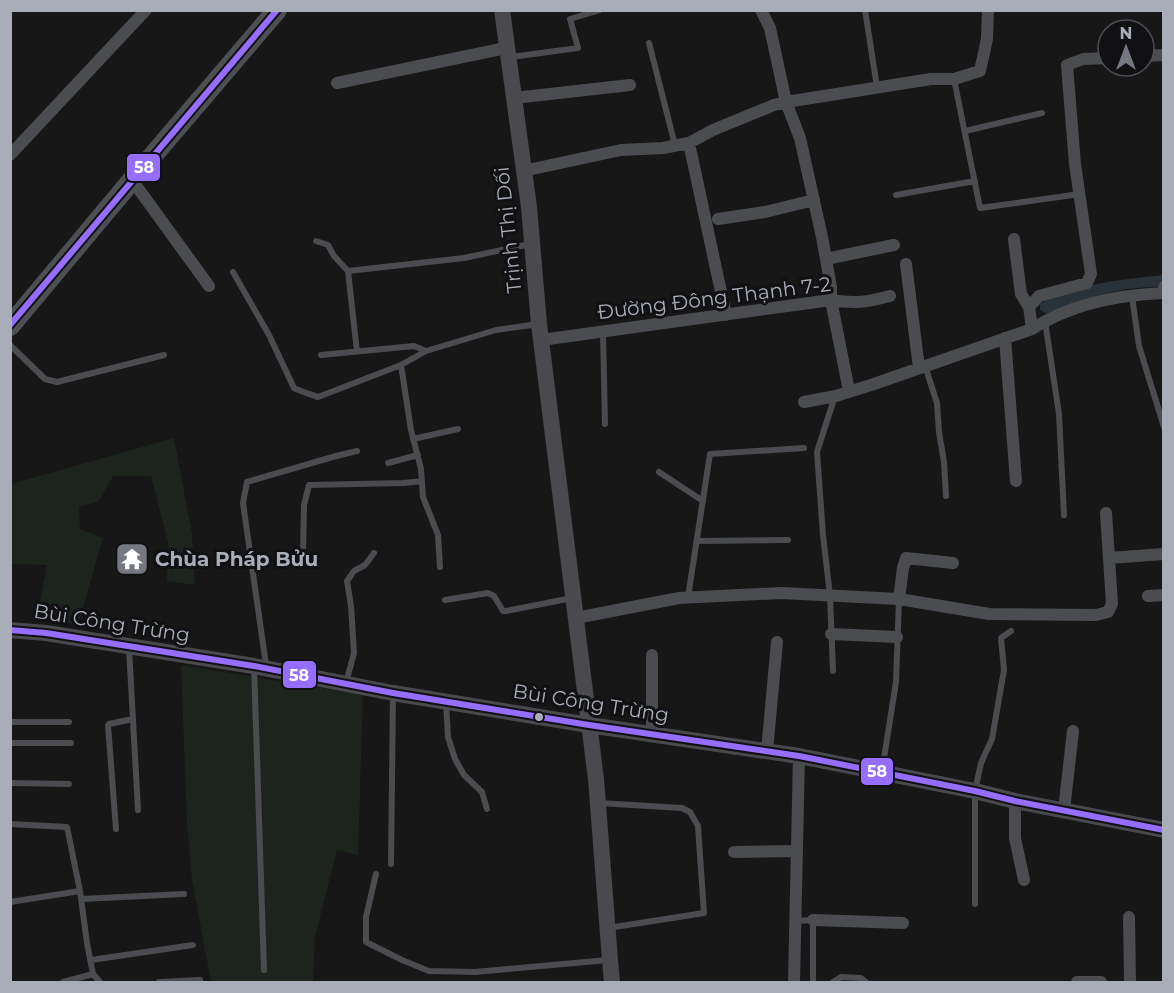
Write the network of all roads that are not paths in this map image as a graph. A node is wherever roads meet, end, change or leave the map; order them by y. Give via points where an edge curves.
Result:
1 (146, 10) edge
2 (264, 10) edge
3 (277, 10) edge
4 (502, 10) edge
5 (600, 10) edge
6 (761, 10) edge
7 (865, 10) edge
8 (988, 10) edge
9 (649, 43) dead end
10 (507, 53) junction
11 (1096, 58) edge
12 (954, 79) junction
13 (337, 83) dead end
14 (630, 85) dead end
15 (877, 87) junction
16 (513, 98) junction
17 (786, 102) junction
18 (1042, 113) dead end
19 (965, 131) junction
20 (689, 143) junction
21 (675, 146) junction
22 (10, 155) edge
23 (523, 171) junction
24 (132, 180) junction
25 (975, 181) junction
26 (1080, 194) junction
27 (896, 195) dead end
28 (814, 200) junction
29 (718, 219) dead end
30 (1014, 239) dead end
31 (316, 240) dead end
32 (532, 244) junction
33 (894, 245) dead end
34 (826, 259) junction
35 (906, 264) dead end
36 (348, 271) junction
37 (233, 272) dead end
38 (209, 286) dead end
39 (1163, 290) edge
40 (1131, 295) junction
41 (890, 296) dead end
42 (831, 300) junction
43 (1029, 307) junction
44 (10, 313) edge
45 (726, 315) junction
46 (1045, 320) junction
47 (10, 326) edge
48 (1032, 329) junction
49 (603, 331) junction
50 (540, 332) junction
51 (1005, 338) junction
52 (10, 345) edge
53 (426, 351) junction
54 (357, 352) junction
55 (164, 355) dead end
56 (321, 355) dead end
57 (401, 365) junction
58 (922, 367) junction
59 (849, 391) junction
60 (836, 396) junction
61 (804, 402) dead end
62 (605, 424) dead end
63 (1164, 427) edge
64 (458, 429) dead end
65 (413, 439) junction
66 (804, 448) dead end
67 (357, 452) dead end
68 (418, 455) junction
69 (388, 463) dead end
70 (659, 472) dead end
71 (422, 481) junction
72 (1016, 481) dead end
73 (946, 496) dead end
74 (703, 501) junction
75 (1106, 513) dead end
76 (1064, 514) dead end
77 (697, 540) junction
78 (788, 540) dead end
79 (374, 553) dead end
80 (1164, 554) edge
81 (1109, 558) junction
82 (301, 560) dead end
83 (953, 563) dead end
84 (440, 567) dead end
85 (1164, 595) edge
86 (830, 596) junction
87 (1148, 596) dead end
88 (572, 598) junction
89 (688, 598) junction
90 (899, 599) junction
91 (446, 600) dead end
92 (576, 618) junction
93 (10, 630) edge
94 (1011, 631) dead end
95 (831, 634) junction
96 (897, 637) junction
97 (777, 642) dead end
98 (129, 647) junction
99 (652, 655) dead end
100 (260, 667) junction
101 (832, 671) dead end
102 (346, 684) junction
103 (393, 693) junction
104 (446, 702) junction
105 (133, 719) junction
106 (10, 722) edge
107 (69, 722) dead end
108 (589, 725) junction
109 (1073, 731) dead end
110 (652, 734) junction
111 (10, 743) edge
112 (71, 743) dead end
113 (767, 751) junction
114 (799, 756) junction
115 (882, 772) junction
116 (10, 783) edge
117 (69, 784) dead end
118 (975, 791) junction
119 (1015, 801) junction
120 (598, 803) junction
121 (487, 809) dead end
122 (138, 810) dead end
123 (1064, 810) junction
124 (10, 824) edge
125 (116, 830) dead end
126 (1164, 830) edge
127 (797, 851) junction
128 (734, 852) dead end
129 (391, 864) dead end
130 (376, 874) dead end
131 (1024, 880) dead end
132 (184, 894) dead end
133 (81, 895) junction
134 (10, 902) edge
135 (975, 903) dead end
136 (1129, 917) dead end
137 (813, 920) junction
138 (796, 921) junction
139 (903, 923) dead end
140 (608, 928) junction
141 (193, 945) dead end
142 (91, 960) junction
143 (610, 960) junction
144 (264, 970) dead end
145 (93, 974) junction
146 (200, 980) dead end
147 (63, 982) edge
148 (100, 982) edge
149 (159, 982) edge
150 (612, 982) edge
151 (794, 982) edge
152 (813, 982) edge
153 (833, 982) edge
154 (866, 982) edge
155 (1077, 982) edge
156 (1101, 982) edge
157 (1130, 982) edge

1 - 22 street
2 - 44 main road
3 - 24 main road
4 - 10 street, Trịnh Thị Dối
5 - 10 lane via 570,19 578,48
6 - 17 street via 770,28
7 - 15 lane
8 - 12 street via 980,71
9 - 21 lane
10 - 13 street
10 - 16 street, Trịnh Thị Dối
11 - 26 street via 1067,65
12 - 15 street
12 - 19 lane
14 - 16 street
15 - 17 street
16 - 23 street, Trịnh Thị Dối
17 - 20 street
17 - 28 street via 800,138
18 - 19 lane
19 - 25 lane
20 - 21 street
20 - 45 street
21 - 23 street via 621,150
23 - 32 street, Trịnh Thị Dối
24 - 38 street
24 - 47 main road
25 - 26 lane via 980,208
25 - 27 lane
26 - 43 street via 1091,274 1087,283 1039,296
28 - 29 street
28 - 34 street
30 - 43 street via 1021,294
31 - 36 lane via 328,245
32 - 36 lane via 464,258
32 - 50 street, Trịnh Thị Dối
33 - 34 street
34 - 42 street
35 - 58 street
36 - 54 lane
37 - 57 lane via 297,391 318,397
39 - 40 street
40 - 46 street
40 - 63 lane via 1139,346
41 - 42 street, Đường Đông Thạnh 7-2 via 863,303
42 - 45 street, Đường Đông Thạnh 7-2
42 - 59 street
43 - 48 street
45 - 49 street, Đường Đông Thạnh 7-2
46 - 48 street
46 - 76 lane via 1059,414
48 - 51 street
49 - 50 street, Đường Đông Thạnh 7-2
49 - 62 lane
50 - 53 lane via 496,330
50 - 88 street, Trịnh Thị Dối
51 - 58 street
51 - 72 street
52 - 55 lane via 45,379 57,382
53 - 54 lane via 414,346
53 - 57 lane
54 - 56 lane
57 - 65 lane
58 - 59 street
58 - 73 lane via 937,403
59 - 60 street
60 - 61 street
60 - 86 lane via 817,452
64 - 65 lane
65 - 68 lane
66 - 74 lane via 710,454
67 - 100 lane via 247,482 243,503
68 - 69 lane
68 - 71 lane
70 - 74 lane
71 - 82 lane via 309,485
71 - 84 lane via 423,497 438,535
74 - 77 lane
75 - 81 street
77 - 78 lane
77 - 89 lane
79 - 102 lane via 347,581 354,653
80 - 81 street
81 - 90 street via 1112,604 1108,612 1096,615 989,614
83 - 90 street via 906,558
85 - 87 street
86 - 89 street via 781,593
86 - 90 street
86 - 95 lane
88 - 91 lane via 506,611 488,593
88 - 92 street, Trịnh Thị Dối
89 - 92 street
90 - 96 lane
92 - 108 street, Trịnh Thị Dối
93 - 98 street, Bùi Công Trừng
94 - 118 lane via 1001,638 1004,670 992,739
95 - 96 street
95 - 101 lane
96 - 115 lane via 896,682
97 - 113 street
98 - 100 street, Bùi Công Trừng
98 - 105 lane
99 - 110 street
100 - 102 street, Bùi Công Trừng
100 - 144 lane
102 - 103 street, Bùi Công Trừng
103 - 104 street, Bùi Công Trừng
103 - 129 lane
104 - 108 street, Bùi Công Trừng
104 - 121 lane via 448,737 455,759 464,775 482,792
105 - 122 lane
105 - 125 lane via 108,725
106 - 107 lane
108 - 110 street, Bùi Công Trừng
108 - 120 street, Trịnh Thị Dối
109 - 123 street
110 - 113 street, Bùi Công Trừng
111 - 112 lane
113 - 114 street, Bùi Công Trừng
114 - 115 street, Bùi Công Trừng
114 - 127 street
115 - 118 street, Bùi Công Trừng
116 - 117 lane
118 - 119 street, Bùi Công Trừng
118 - 135 lane
119 - 123 street, Bùi Công Trừng
119 - 131 street via 1015,838
120 - 140 street, Trịnh Thị Dối
120 - 140 lane via 682,808 690,812 698,826 704,913
123 - 126 street, Bùi Công Trừng
124 - 133 lane via 68,828
127 - 128 street
127 - 138 street
130 - 143 lane via 366,917 366,942 429,971 475,972
132 - 133 lane
133 - 134 lane
133 - 142 lane
136 - 157 street
137 - 138 lane
137 - 139 street
137 - 152 lane
138 - 151 street
140 - 143 street, Trịnh Thị Dối
141 - 142 lane
142 - 145 lane
143 - 150 street, Trịnh Thị Dối
145 - 147 lane
145 - 148 lane
146 - 149 lane
153 - 154 lane via 841,977
155 - 156 street

